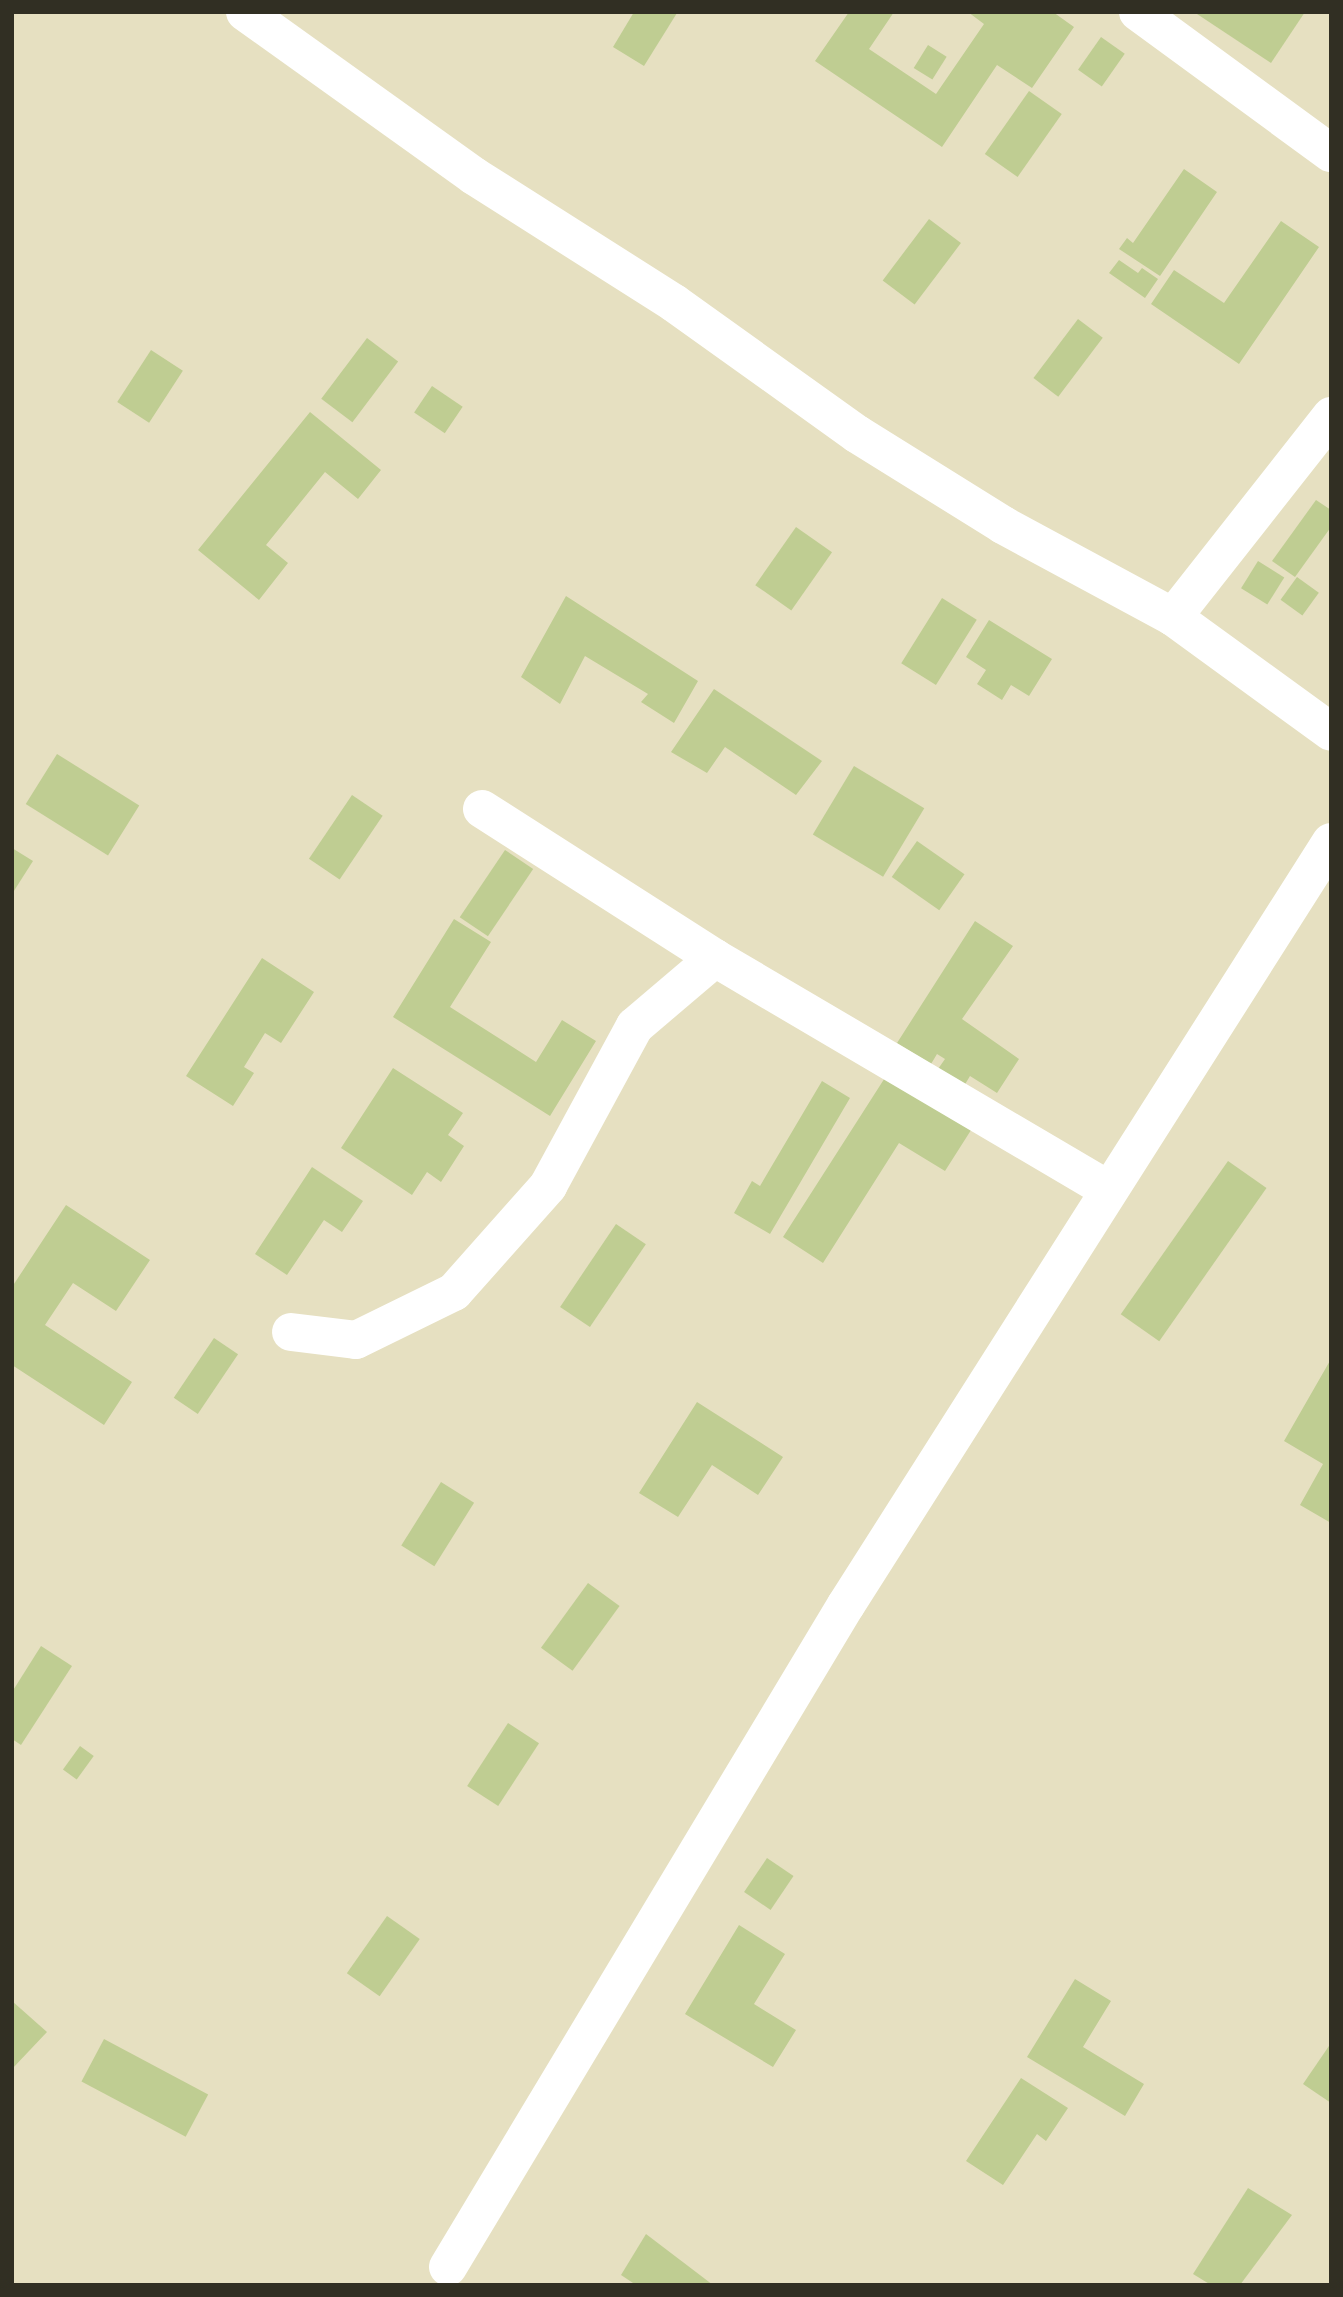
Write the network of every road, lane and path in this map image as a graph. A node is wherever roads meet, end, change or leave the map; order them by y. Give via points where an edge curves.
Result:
1 (245, 12) edge
2 (1138, 12) edge
3 (1331, 153) edge
4 (1331, 416) edge
5 (1173, 617) junction
6 (1331, 732) edge
7 (482, 809) dead end
8 (1331, 842) edge
9 (715, 958) junction
10 (1107, 1189) junction
11 (291, 1332) dead end
12 (448, 2267) dead end

1 - 5 street via 463,169 674,303 857,434 1003,526
2 - 3 street
4 - 5 street
5 - 6 street
7 - 9 street
8 - 10 street
9 - 10 street
9 - 11 street via 635,1026 548,1186 454,1292 356,1340
10 - 12 street via 846,1605

